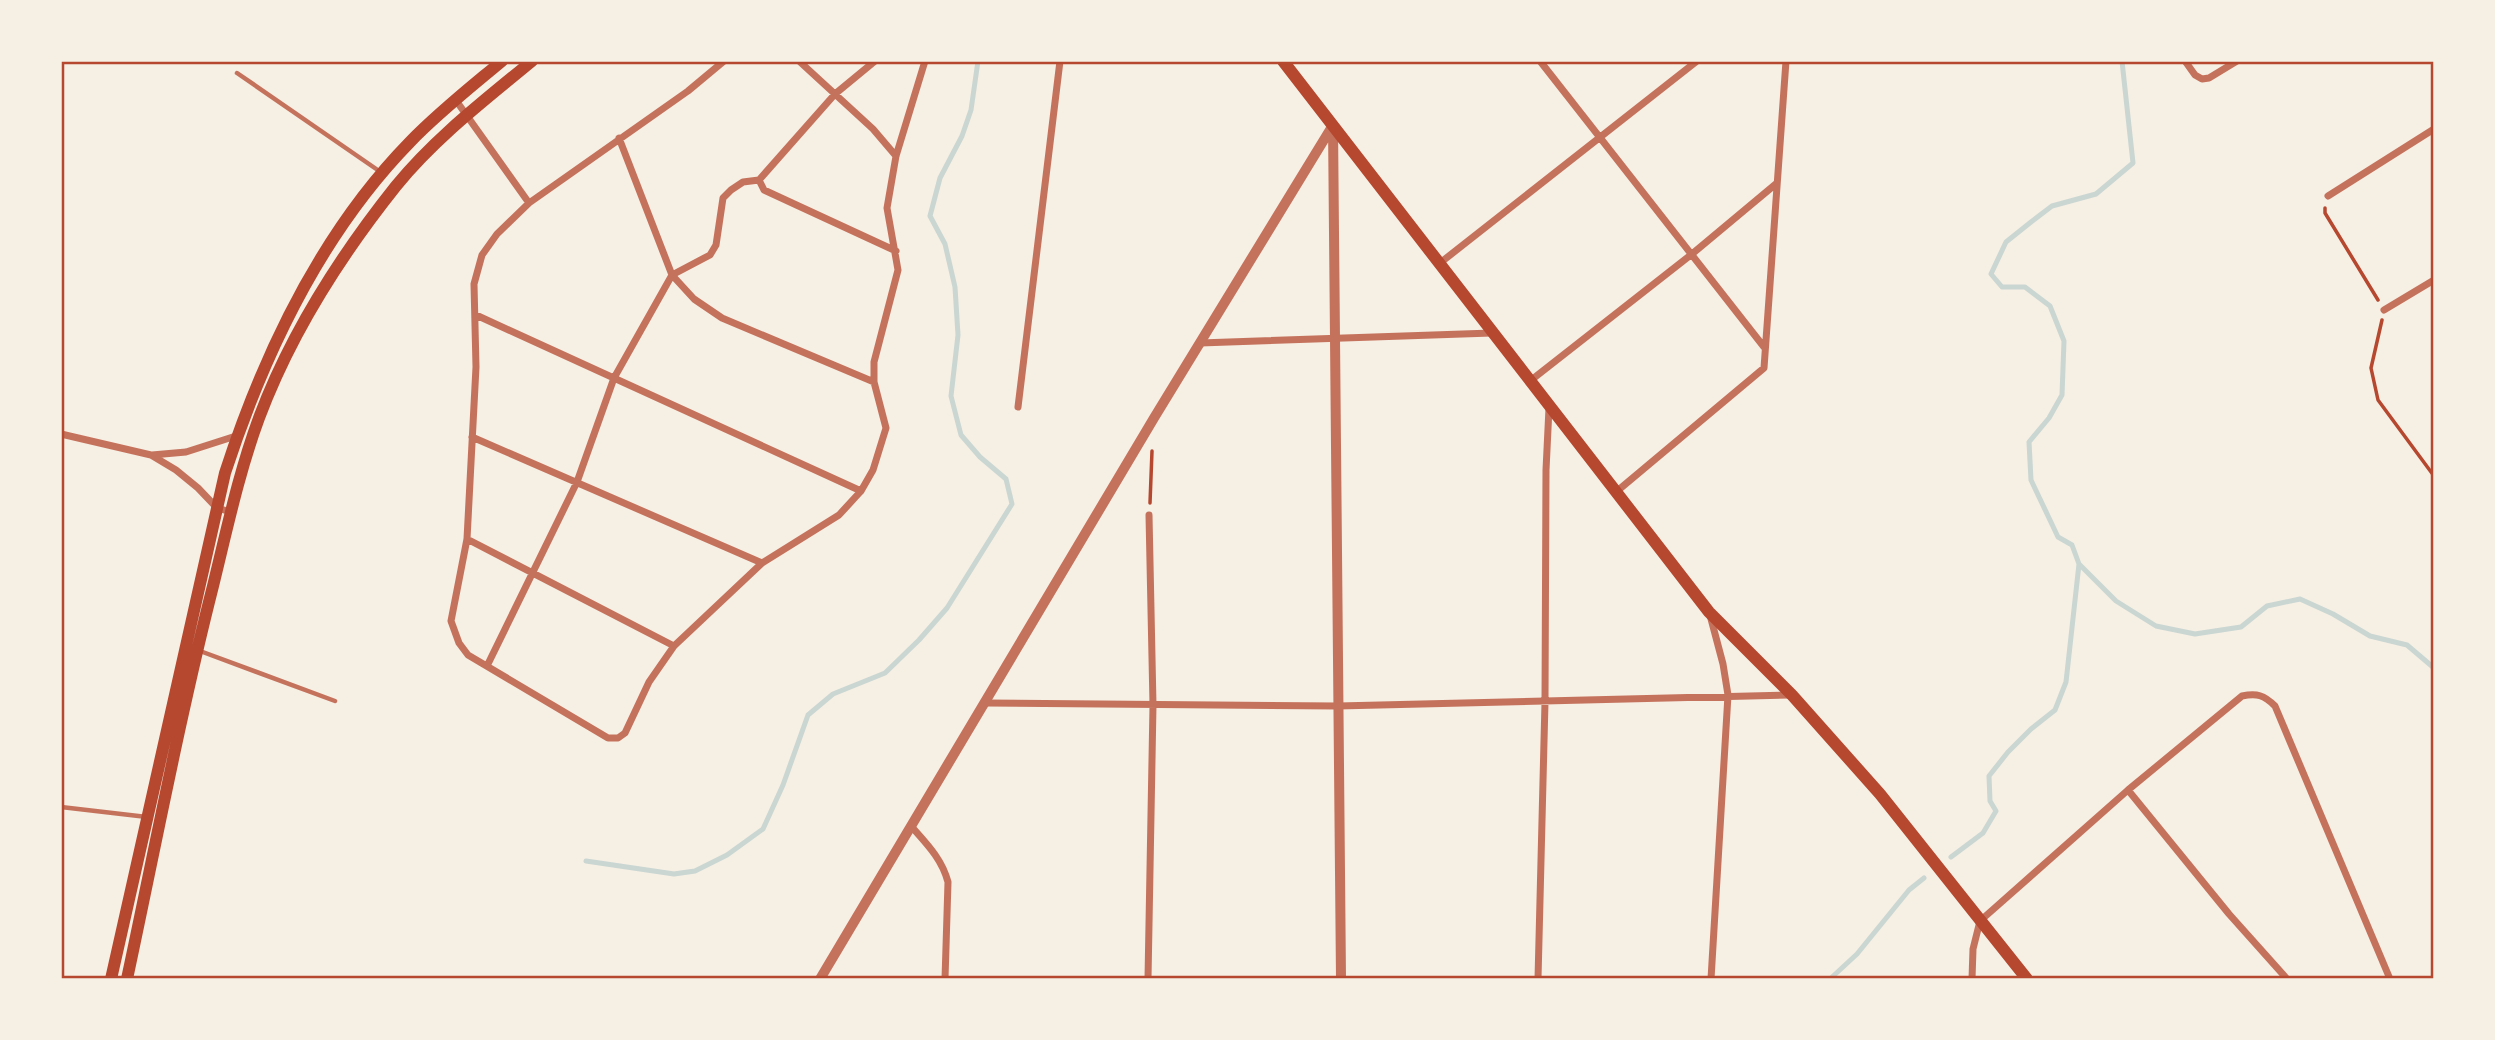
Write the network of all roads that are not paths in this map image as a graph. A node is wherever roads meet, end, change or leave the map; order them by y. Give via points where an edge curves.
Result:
1 (502, 61) edge
2 (532, 61) edge
3 (724, 61) edge
4 (799, 61) edge
5 (876, 61) edge
6 (925, 61) edge
7 (1060, 61) edge
8 (1283, 61) edge
9 (1540, 61) edge
10 (1697, 61) edge
11 (1786, 61) edge
12 (2185, 61) edge
13 (2236, 61) edge
14 (237, 73) dead end
15 (835, 94) junction
16 (455, 99) junction
17 (466, 115) junction
18 (1333, 125) junction
19 (2434, 129) edge
20 (619, 138) junction
21 (1600, 138) junction
22 (896, 156) junction
23 (382, 173) junction
24 (760, 180) junction
25 (1777, 183) junction
26 (2328, 196) road end
27 (529, 203) junction
28 (896, 251) junction
29 (1692, 254) junction
30 (1440, 263) junction
31 (672, 275) junction
32 (2434, 279) edge
33 (2384, 310) road end
34 (476, 315) junction
35 (1492, 333) junction
36 (1335, 339) junction
37 (1200, 342) junction
38 (1764, 348) junction
39 (614, 378) junction
40 (1530, 381) junction
41 (874, 382) junction
42 (1018, 407) dead end
43 (1549, 407) junction
44 (61, 434) edge
45 (237, 435) junction
46 (472, 437) junction
47 (252, 439) junction
48 (151, 455) junction
49 (576, 482) junction
50 (861, 491) junction
51 (1615, 492) junction
52 (217, 508) junction
53 (231, 512) junction
54 (1149, 515) road end
55 (467, 539) junction
56 (762, 563) junction
57 (532, 573) junction
58 (1709, 612) junction
59 (674, 646) junction
60 (191, 648) junction
61 (487, 666) junction
62 (1728, 695) junction
63 (1792, 695) junction
64 (335, 701) dead end
65 (1545, 702) junction
66 (986, 703) junction
67 (1153, 705) junction
68 (1338, 706) junction
69 (2128, 790) junction
70 (61, 807) edge
71 (147, 817) junction
72 (911, 827) junction
73 (1980, 921) junction
74 (105, 979) edge
75 (111, 979) edge
76 (127, 979) edge
77 (820, 979) edge
78 (944, 979) edge
79 (1148, 979) edge
80 (1341, 979) edge
81 (1538, 979) edge
82 (1711, 979) edge
83 (1972, 979) edge
84 (2027, 979) edge
85 (2287, 979) edge
86 (2390, 979) edge

1 - 16 main road
2 - 17 main road
3 - 20 street
4 - 15 street
5 - 15 street
6 - 22 street
7 - 42 street
8 - 18 main road
9 - 21 street
10 - 21 street
11 - 25 street
12 - 13 street via 2202,79
14 - 23 lane
15 - 22 street
15 - 24 street
16 - 17 street
16 - 23 main road
17 - 27 street
17 - 47 main road via 396,186 349,251 285,359
18 - 30 main road
18 - 36 street
18 - 37 street
19 - 26 street
20 - 27 street
20 - 31 street
21 - 29 street
21 - 30 street
22 - 28 street via 887,208
23 - 45 main road via 334,237 300,295
24 - 28 street via 764,190
24 - 31 street via 743,182 723,198 716,245 710,255
25 - 29 street
25 - 38 street
27 - 34 street via 482,256 474,284
28 - 41 street via 898,270 874,362
29 - 38 street
29 - 40 street
30 - 35 main road
31 - 39 street
31 - 41 street via 694,299 722,318
32 - 33 street
34 - 39 street
34 - 46 street
35 - 36 street
35 - 40 main road
36 - 37 street
36 - 68 street
37 - 66 street
38 - 51 street via 1764,368
39 - 49 street
39 - 50 street
40 - 43 main road
41 - 50 street via 886,428
43 - 51 main road
43 - 65 street
44 - 48 street
45 - 47 street
45 - 48 street via 186,452
45 - 52 main road
46 - 49 street
46 - 55 street
47 - 53 main road
48 - 52 street via 176,470
49 - 56 street
49 - 57 street
50 - 56 street via 839,515
51 - 58 main road
52 - 53 street
52 - 60 main road
53 - 60 main road
54 - 67 street
55 - 57 street
55 - 61 street via 451,621 468,655
56 - 59 street
57 - 59 street
57 - 61 street
58 - 62 street
58 - 63 main road
59 - 61 street via 618,738 608,737
60 - 64 lane
60 - 71 main road
60 - 76 main road
62 - 63 street
62 - 65 street
62 - 82 street
63 - 73 main road via 1880,794
65 - 68 street
65 - 81 street
66 - 67 street
66 - 72 street
67 - 68 street
67 - 79 street
68 - 80 street
69 - 73 street
69 - 85 street
69 - 86 street via 2242,696 2264,696 2275,706
70 - 71 lane
71 - 75 main road
72 - 77 street
72 - 78 street via 936,855 948,882
73 - 83 street
73 - 84 main road
74 - 75 lane
75 - 76 lane

